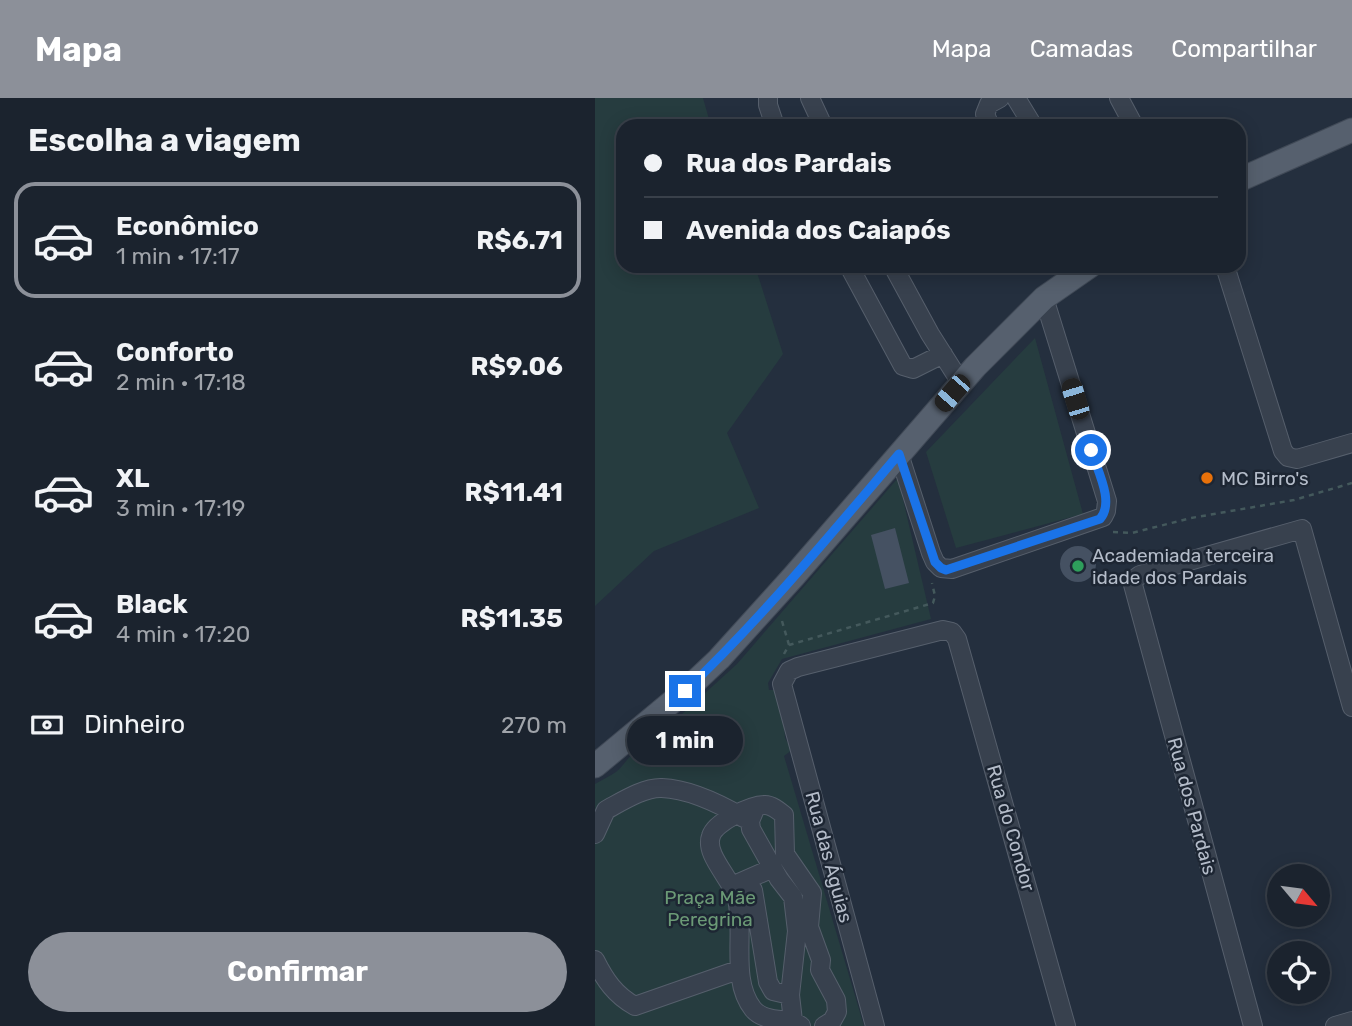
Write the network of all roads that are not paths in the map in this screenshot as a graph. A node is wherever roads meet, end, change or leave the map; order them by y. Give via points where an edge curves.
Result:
1 (768, 98) edge
2 (810, 98) edge
3 (1000, 98) edge
4 (1017, 98) edge
5 (1119, 98) edge
6 (773, 119) edge
7 (820, 119) edge
8 (987, 119) edge
9 (1029, 119) edge
10 (1130, 119) edge
11 (1352, 130) edge
12 (1246, 177) edge
13 (853, 273) edge
14 (897, 273) edge
15 (1227, 273) edge
16 (1063, 274) edge
17 (1044, 298) junction
18 (951, 367) junction
19 (1352, 443) edge
20 (899, 454) junction
21 (782, 687) joint
22 (1352, 707) edge
23 (595, 766) edge
24 (748, 815) junction
25 (595, 834) edge
26 (776, 873) junction
27 (741, 892) junction
28 (595, 960) edge
29 (738, 971) junction
30 (790, 995) junction
31 (1352, 1021) edge
32 (797, 1023) edge
33 (824, 1026) edge
34 (875, 1026) edge
35 (1066, 1026) edge
36 (1253, 1026) edge
37 (1335, 1026) edge

1 - 6 street
2 - 7 street
3 - 8 street via 989,104
4 - 9 street
5 - 10 street
11 - 12 main road
13 - 18 street via 903,366
14 - 18 street
15 - 19 street via 1283,451 1297,459
16 - 17 main road
17 - 18 main road
17 - 20 street via 1107,501 1100,519 952,569 941,568 935,562
18 - 20 main road
20 - 23 main road via 719,659
21 - 34 street, Rua das Águias
21 - 35 street, Rua do Condor via 791,669 943,630 957,639
22 - 36 street, Rua dos Pardais via 1302,529 1133,580
24 - 25 street via 660,787 606,810
24 - 26 street
24 - 27 street via 723,820 711,834 709,846
24 - 33 street via 764,805 784,815 785,854 812,893 809,927 820,970 836,1000 837,1012
26 - 27 street
26 - 30 street via 793,897 796,913
27 - 29 street
27 - 30 street via 768,982 773,991
28 - 29 street via 605,981 635,1006
29 - 32 street via 753,1008 762,1016
30 - 32 street
31 - 37 street

